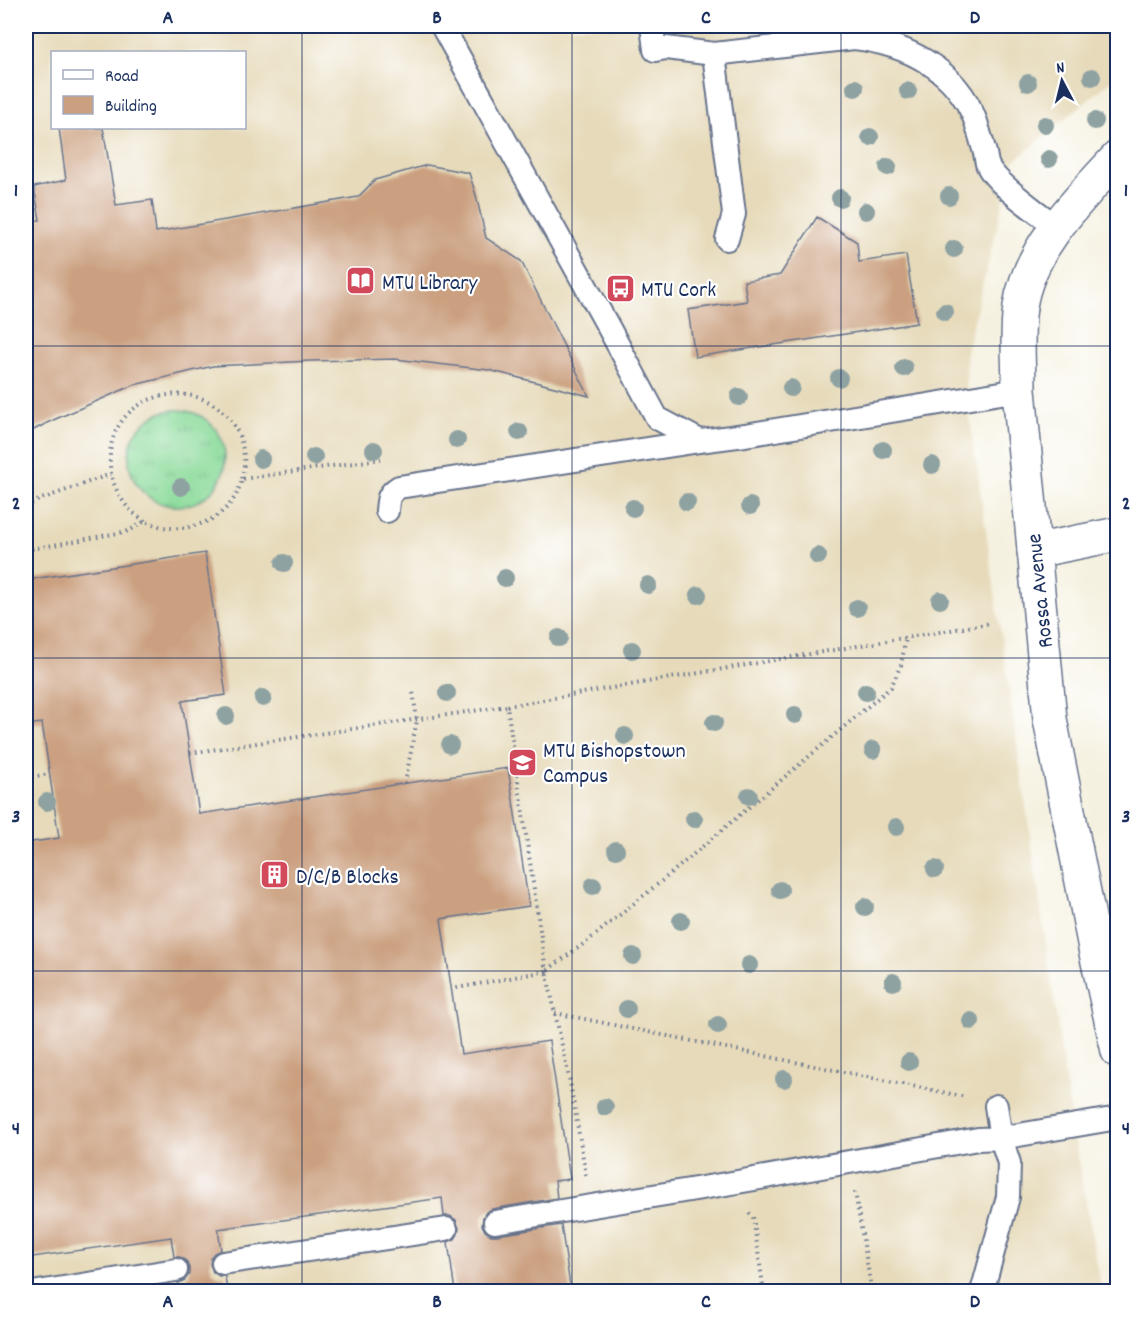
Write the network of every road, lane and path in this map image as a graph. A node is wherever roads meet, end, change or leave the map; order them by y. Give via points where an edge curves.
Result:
1 (442, 26) edge
2 (652, 26) edge
3 (714, 54) junction
4 (1118, 157) edge
5 (1056, 227) junction
6 (727, 239) dead end
7 (1019, 390) junction
8 (700, 441) junction
9 (385, 458) dead end
10 (111, 474) junction
11 (242, 479) junction
12 (26, 506) edge
13 (387, 511) dead end
14 (145, 520) junction
15 (1118, 534) edge
16 (26, 550) edge
17 (1034, 551) junction
18 (991, 623) dead end
19 (906, 638) junction
20 (413, 692) dead end
21 (507, 706) junction
22 (417, 720) junction
23 (190, 753) dead end
24 (50, 774) dead end
25 (26, 778) edge
26 (405, 783) dead end
27 (546, 971) junction
28 (452, 989) dead end
29 (555, 1013) junction
30 (1118, 1051) edge
31 (996, 1106) joint
32 (1118, 1118) edge
33 (1001, 1138) junction
34 (850, 1162) junction
35 (726, 1184) junction
36 (591, 1206) junction
37 (495, 1222) dead end
38 (446, 1229) dead end
39 (223, 1263) dead end
40 (176, 1270) dead end
41 (38, 1292) edge
42 (764, 1292) edge
43 (872, 1292) edge
44 (982, 1292) edge

1 - 8 lane via 657,418
2 - 3 lane via 655,50
3 - 5 lane via 854,38 900,48 934,65 958,88 975,120 988,166 998,180
3 - 6 lane via 734,214
4 - 5 street, Rossa Avenue
5 - 7 street, Rossa Avenue via 1038,257 1020,306
7 - 8 lane
7 - 17 street, Rossa Avenue
8 - 13 lane via 399,487 390,492
9 - 11 path
10 - 11 path via 112,442 126,417 149,400 181,394 212,402 234,425 245,459
10 - 12 path
10 - 14 path via 130,510
11 - 14 path via 225,509 196,526 179,529
14 - 16 path via 129,531
15 - 17 street
17 - 30 street, Rossa Avenue via 1050,719
18 - 19 path
19 - 21 path
19 - 27 path via 901,665 891,687 669,875
20 - 22 path
21 - 22 path
21 - 27 path
22 - 23 path
22 - 26 path
24 - 25 path
27 - 28 path
27 - 29 path
29 - 31 path via 969,1097
29 - 36 path
31 - 33 lane
32 - 33 lane
33 - 34 lane
33 - 44 lane via 1009,1163 1008,1197
34 - 35 lane
34 - 43 path
35 - 36 lane
35 - 42 path via 753,1217
36 - 37 lane
38 - 39 lane
40 - 41 lane

